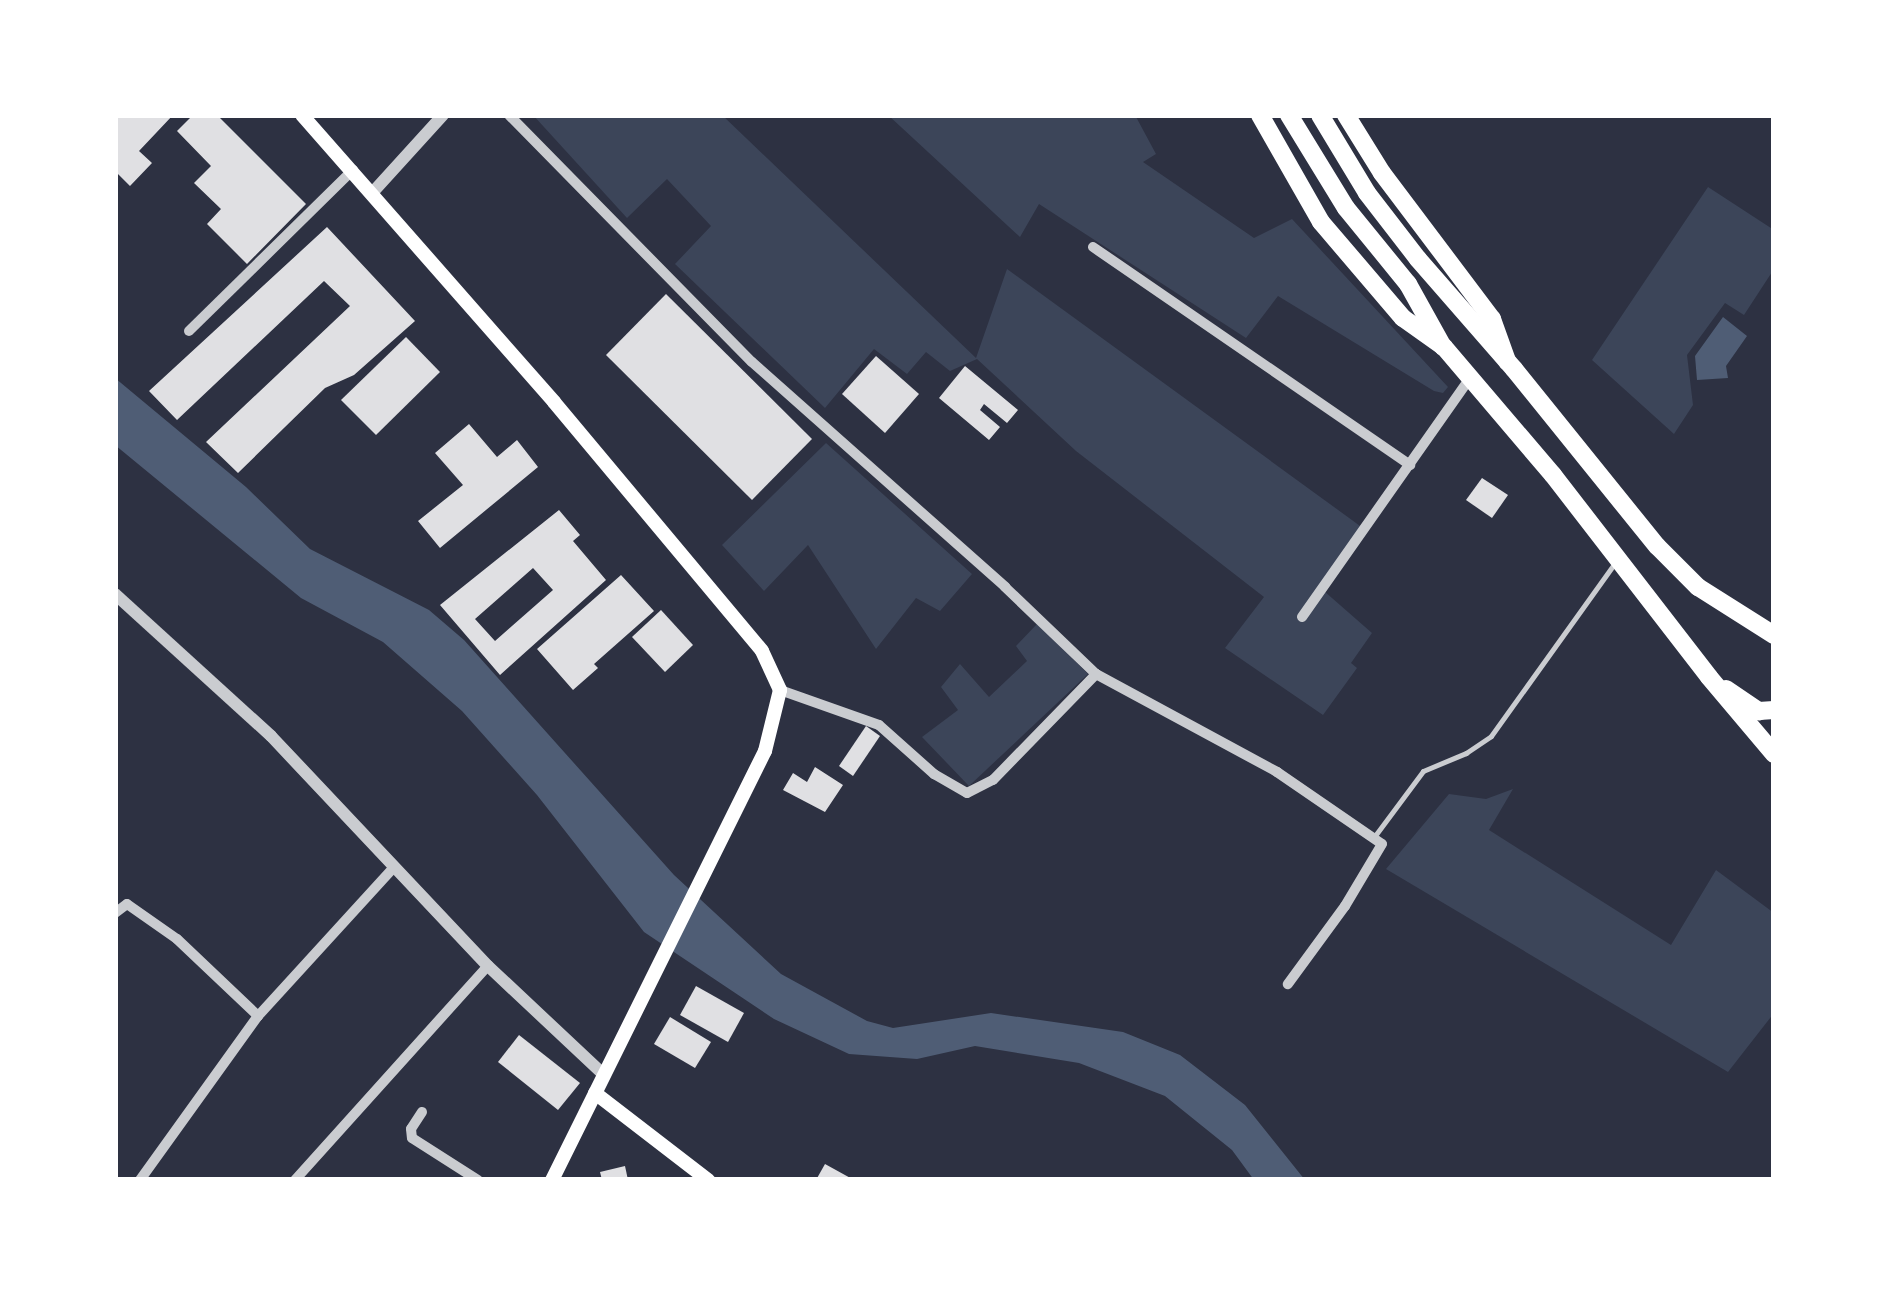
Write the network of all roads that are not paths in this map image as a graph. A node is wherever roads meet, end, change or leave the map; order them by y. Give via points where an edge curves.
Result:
1 (302, 115) edge
2 (443, 115) edge
3 (509, 115) edge
4 (1260, 115) edge
5 (1289, 115) edge
6 (1320, 115) edge
7 (1346, 115) edge
8 (353, 170) junction
9 (372, 192) junction
10 (1093, 247) dead end
11 (188, 331) dead end
12 (1444, 348) junction
13 (1507, 361) junction
14 (1470, 378) junction
15 (1410, 465) junction
16 (1620, 557) junction
17 (115, 594) edge
18 (1302, 617) dead end
19 (1754, 623) junction
20 (1774, 635) edge
21 (1774, 647) edge
22 (1096, 674) junction
23 (1709, 677) junction
24 (780, 690) junction
25 (1774, 710) edge
26 (1774, 754) edge
27 (1374, 838) junction
28 (393, 868) junction
29 (115, 913) edge
30 (488, 966) junction
31 (1288, 984) dead end
32 (258, 1016) junction
33 (603, 1074) junction
34 (595, 1093) junction
35 (422, 1112) dead end
36 (140, 1180) edge
37 (295, 1180) edge
38 (478, 1180) edge
39 (552, 1180) edge
40 (708, 1180) edge

1 - 8 main road
2 - 9 street
3 - 22 street via 752,362
4 - 12 highway via 1320,222 1403,318
5 - 12 highway via 1346,208 1408,284
6 - 13 highway via 1398,233
7 - 13 highway via 1492,319
8 - 9 main road
8 - 11 street
9 - 24 main road via 762,651
10 - 15 street
12 - 14 highway
13 - 19 highway via 1657,546 1698,587
14 - 15 street
14 - 16 highway
15 - 18 street
16 - 23 highway
16 - 27 lane via 1491,736 1423,771
17 - 28 street via 272,736
19 - 20 highway
19 - 21 highway
22 - 24 street via 992,780 967,794 879,725
22 - 27 street via 1277,772
23 - 25 highway via 1759,710
23 - 26 highway
24 - 33 main road via 766,752
27 - 31 street via 1382,850
28 - 30 street
28 - 32 street
29 - 32 street via 127,904 169,933
30 - 33 street
30 - 37 street
32 - 36 street
33 - 34 main road
34 - 39 main road
34 - 40 main road
35 - 38 street via 412,1138

